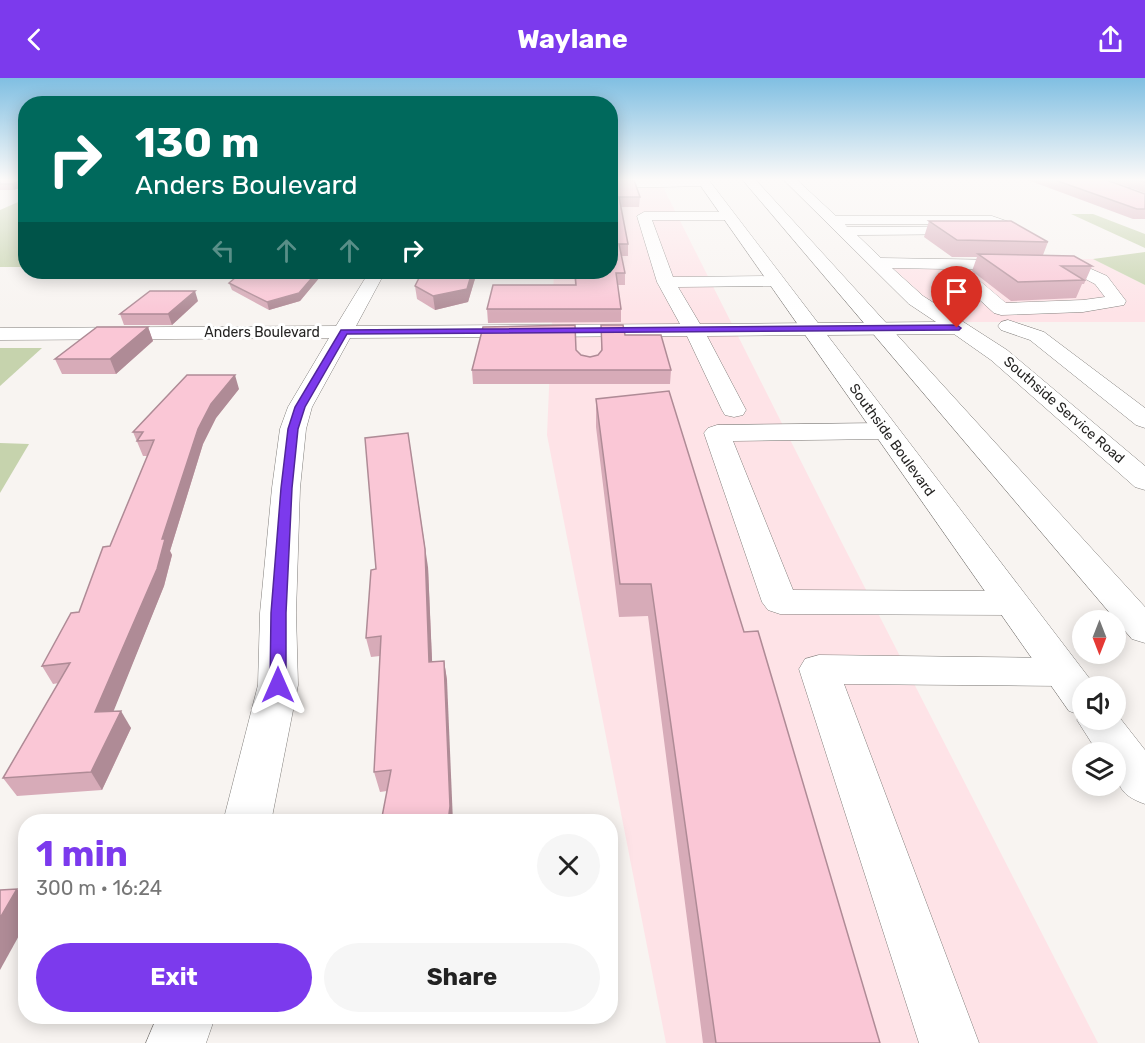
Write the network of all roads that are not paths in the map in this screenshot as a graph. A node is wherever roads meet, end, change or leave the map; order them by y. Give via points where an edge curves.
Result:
1 (647, 224) edge
2 (734, 224) edge
3 (787, 224) edge
4 (868, 224) edge
5 (1002, 224) edge
6 (838, 225) junction
7 (878, 263) junction
8 (951, 265) junction
9 (373, 279) edge
10 (775, 281) junction
11 (666, 282) junction
12 (1004, 317) junction
13 (810, 329) junction
14 (879, 329) junction
15 (587, 330) junction
16 (694, 330) junction
17 (961, 331) junction
18 (344, 332) junction
19 (0, 334) edge
20 (589, 352) dead end
21 (734, 410) dead end
22 (1145, 420) edge
23 (885, 431) junction
24 (1132, 458) edge
25 (1145, 481) edge
26 (1011, 603) junction
27 (1145, 630) edge
28 (1072, 686) edge
29 (1105, 730) edge
30 (1145, 785) edge
31 (249, 814) edge
32 (183, 1024) edge
33 (176, 1043) edge
34 (949, 1043) edge

1 - 11 main road
2 - 10 main road, Southside Boulevard
3 - 14 main road
4 - 6 main road
5 - 6 main road via 1007,230
6 - 7 main road, Southside Service Road
7 - 8 main road
7 - 17 main road, Southside Service Road via 916,300
8 - 12 main road
8 - 12 main road, Anders Boulevard via 1073,266 1101,280 1117,301
9 - 18 main road
10 - 11 main road
10 - 13 main road, Southside Boulevard
11 - 16 main road
12 - 17 main road, Anders Boulevard
12 - 22 main road via 1037,336
13 - 14 main road, Anders Boulevard
13 - 16 main road, Anders Boulevard
13 - 23 main road, Southside Boulevard
14 - 17 main road, Anders Boulevard
14 - 27 main road
15 - 16 main road, Anders Boulevard
15 - 18 main road, Anders Boulevard
15 - 20 main road
16 - 21 main road
17 - 24 main road, Southside Service Road via 999,355
18 - 19 main road, Anders Boulevard
18 - 31 main road via 300,407 293,429 278,613 278,685
23 - 26 main road, Southside Boulevard
23 - 26 main road via 717,433 780,602
24 - 25 main road, Southside Service Road
26 - 28 main road, Southside Boulevard
28 - 34 main road via 819,669
29 - 30 main road
32 - 33 main road

